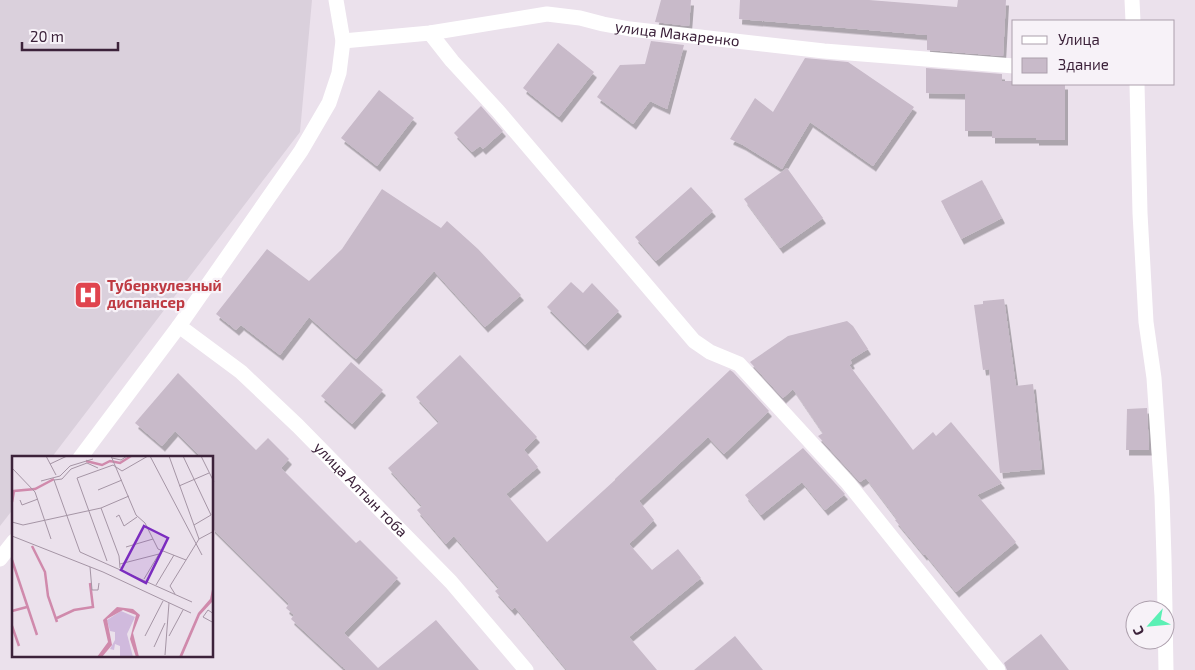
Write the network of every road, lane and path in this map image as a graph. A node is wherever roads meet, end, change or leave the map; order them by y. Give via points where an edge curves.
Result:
1 (336, 0) edge
2 (1132, 0) edge
3 (1134, 20) edge
4 (430, 34) junction
5 (342, 41) junction
6 (1012, 66) edge
7 (1138, 85) edge
8 (179, 326) junction
9 (82, 456) edge
10 (12, 544) edge
11 (0, 559) edge
12 (1165, 600) edge
13 (1166, 650) edge
14 (526, 670) edge
15 (998, 670) edge
16 (1166, 670) edge

1 - 5 street
2 - 3 street
4 - 5 street, улица Макаренко
4 - 6 street, улица Макаренко via 547,14 630,29 814,50
4 - 15 street via 694,341 710,352 739,364 848,483
5 - 8 street via 340,73 329,103 301,151
7 - 12 street via 1146,322 1158,427
8 - 9 street
8 - 14 street, улица Алтын тоба via 241,372 298,426 451,582
10 - 11 street
13 - 16 street

